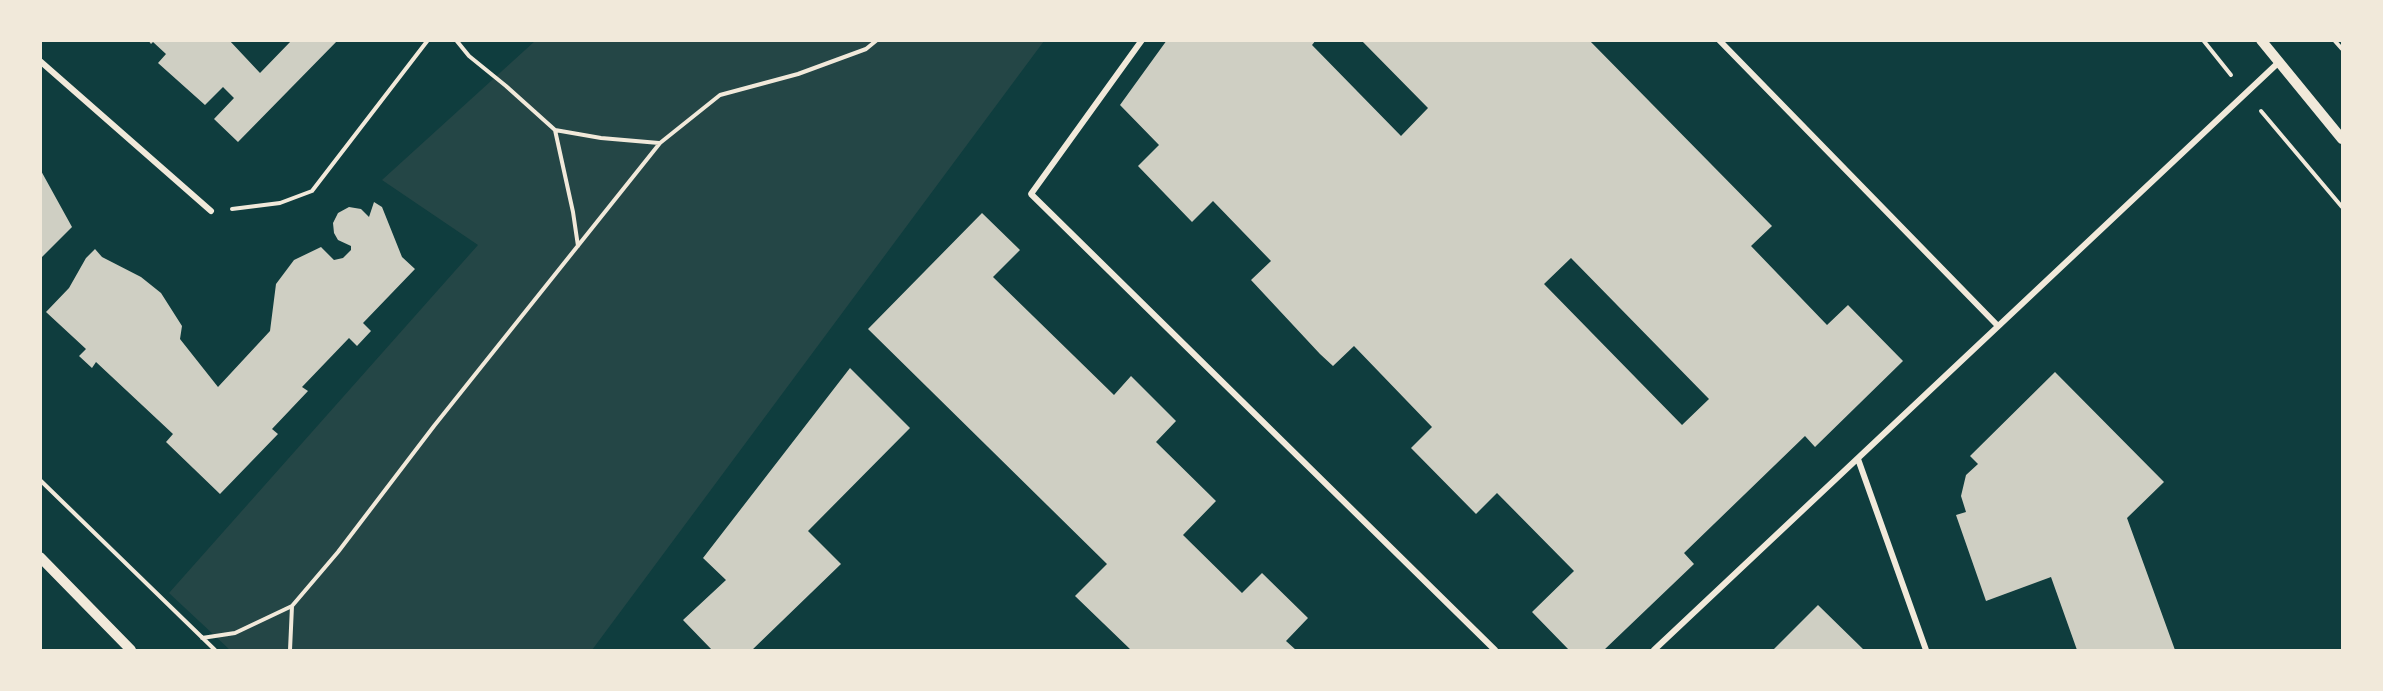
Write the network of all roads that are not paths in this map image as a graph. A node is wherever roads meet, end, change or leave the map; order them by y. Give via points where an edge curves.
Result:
1 (1142, 40) edge
2 (1719, 40) edge
3 (2261, 40) edge
4 (40, 61) edge
5 (2279, 62) junction
6 (2343, 138) edge
7 (211, 211) road end
8 (1998, 326) junction
9 (1858, 459) junction
10 (40, 556) edge
11 (131, 651) edge
12 (1495, 651) edge
13 (1654, 651) edge
14 (1926, 651) edge

1 - 12 street via 1031,194
2 - 8 street
3 - 5 street
4 - 7 street
5 - 6 street
5 - 8 street
8 - 9 street
9 - 13 street
9 - 14 street
10 - 11 street

